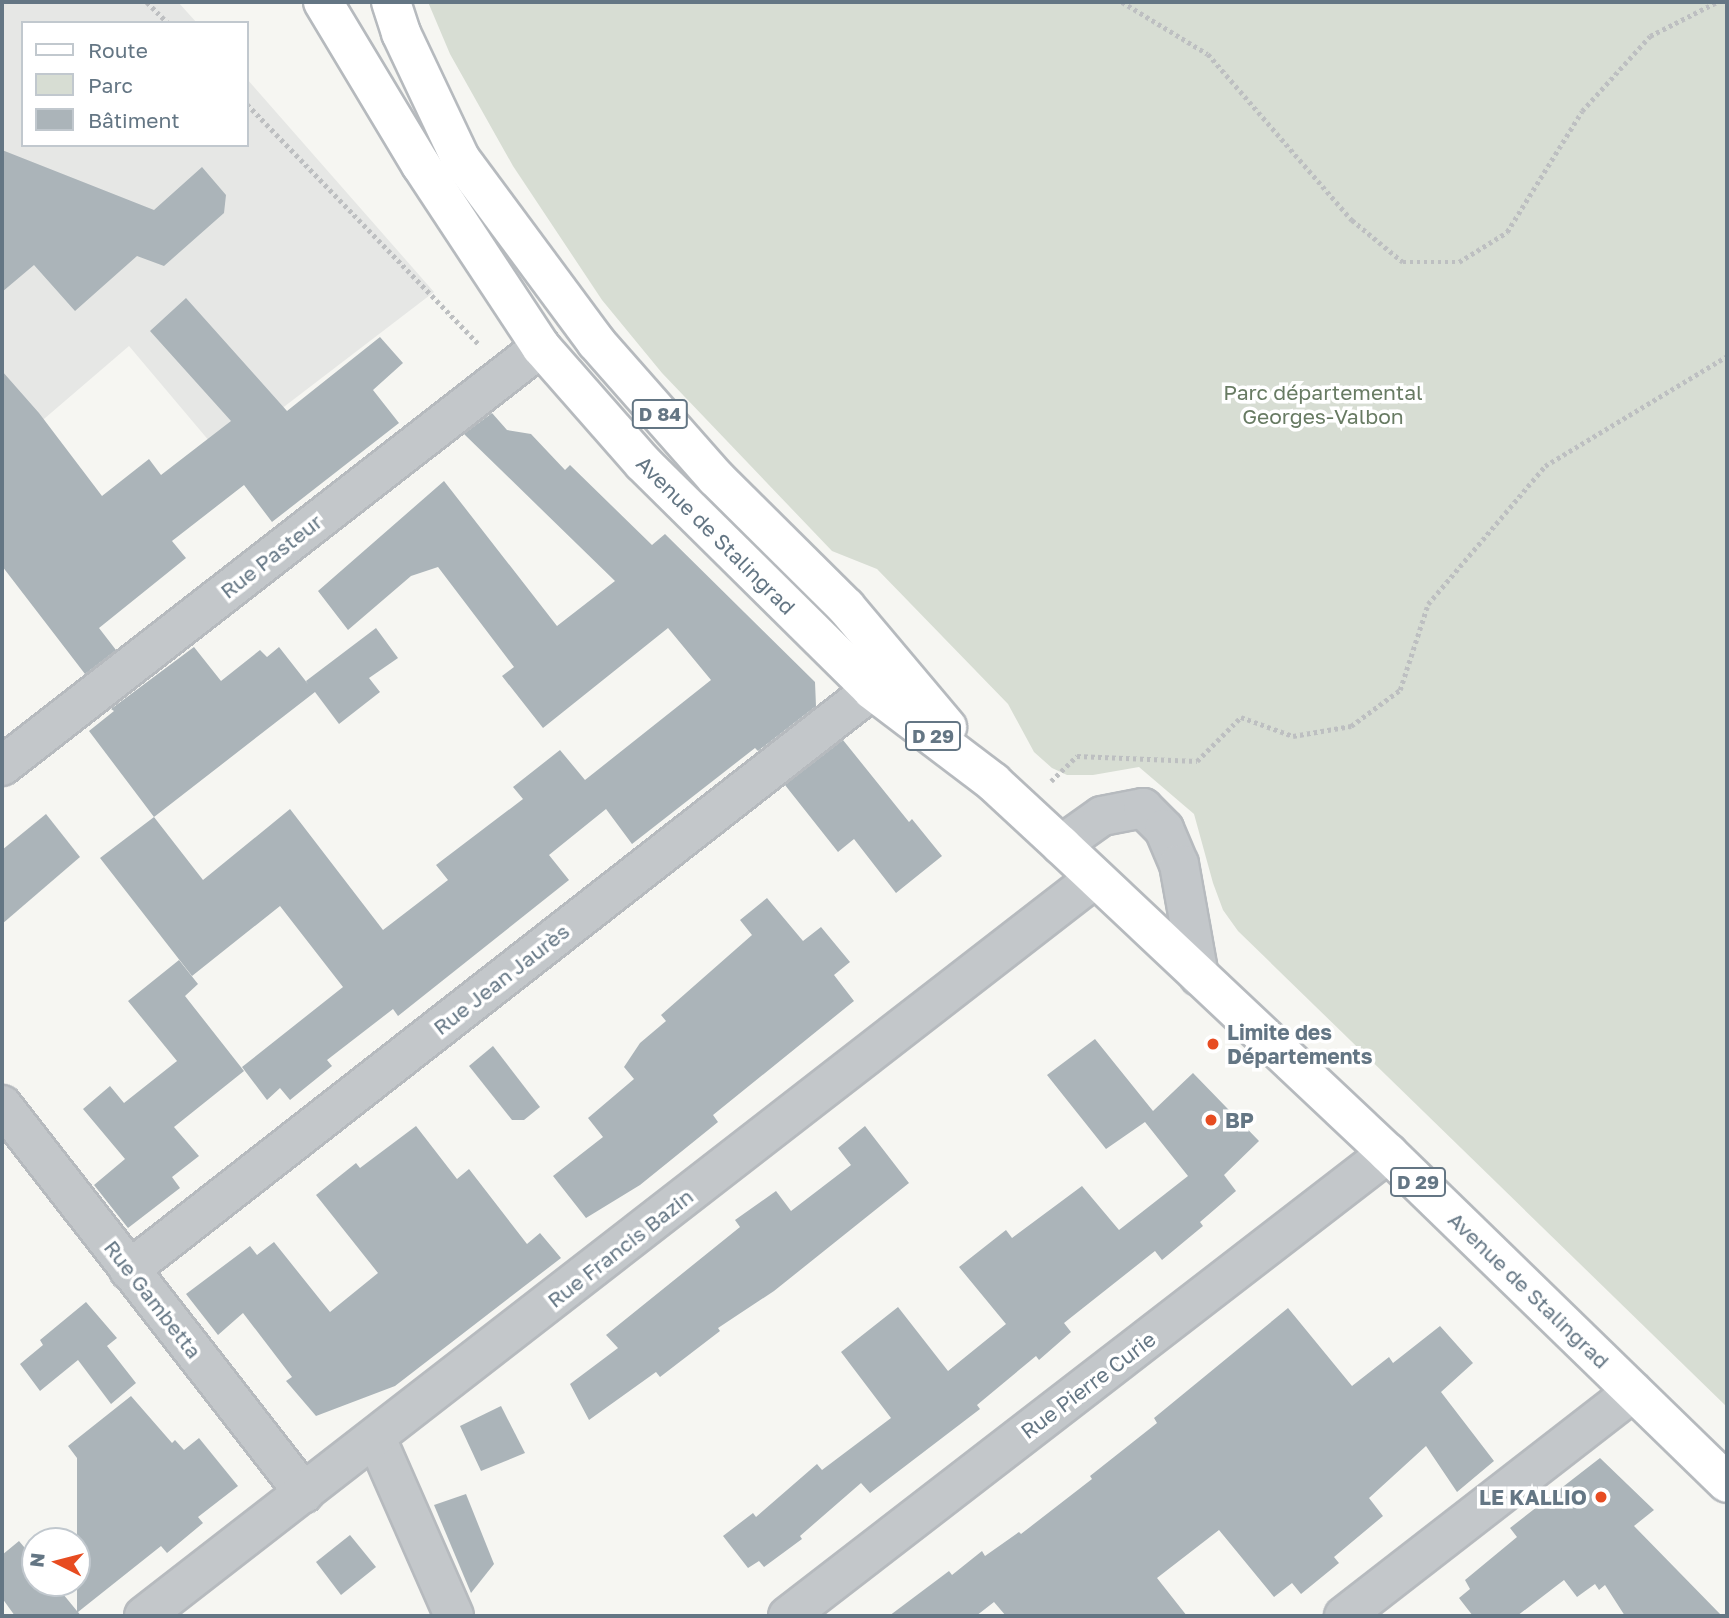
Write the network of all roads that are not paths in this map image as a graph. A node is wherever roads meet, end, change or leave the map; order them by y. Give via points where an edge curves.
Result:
1 (323, 2) edge
2 (391, 2) edge
3 (541, 347) junction
4 (872, 690) junction
5 (2, 766) edge
6 (993, 782) junction
7 (1061, 845) junction
8 (1095, 877) junction
9 (1199, 976) junction
10 (2, 1105) edge
11 (1388, 1153) junction
12 (129, 1270) junction
13 (1633, 1392) junction
14 (376, 1438) junction
15 (1727, 1483) edge
16 (304, 1493) junction
17 (144, 1616) edge
18 (454, 1616) edge
19 (788, 1616) edge
20 (1343, 1616) edge

1 - 3 main road, Avenue de Stalingrad / D 84 via 421,165
2 - 6 main road, Avenue de Stalingrad / D 84 via 460,158 596,341 716,478 846,607
3 - 4 main road, Avenue de Stalingrad / D 84 via 643,463
3 - 5 street, Rue Pasteur
4 - 6 main road, Avenue de Stalingrad / D 29
4 - 12 street, Rue Jean Jaurès
6 - 7 main road, Avenue de Stalingrad / D 84
7 - 8 main road, Avenue de Stalingrad / D 29
7 - 9 street via 1102,816 1143,808 1164,829 1179,864
8 - 9 main road, Avenue de Stalingrad / D 29
8 - 14 street, Rue Francis Bazin
9 - 11 main road, Avenue de Stalingrad / D 29
10 - 12 street, Rue Gambetta
11 - 13 main road, Avenue de Stalingrad / D 29
11 - 19 street, Rue Pierre Curie
12 - 16 street, Rue Gambetta
13 - 15 main road, Avenue de Stalingrad / D 29
13 - 20 street
14 - 16 street, Rue Francis Bazin
14 - 18 street
16 - 17 street, Rue Francis Bazin

